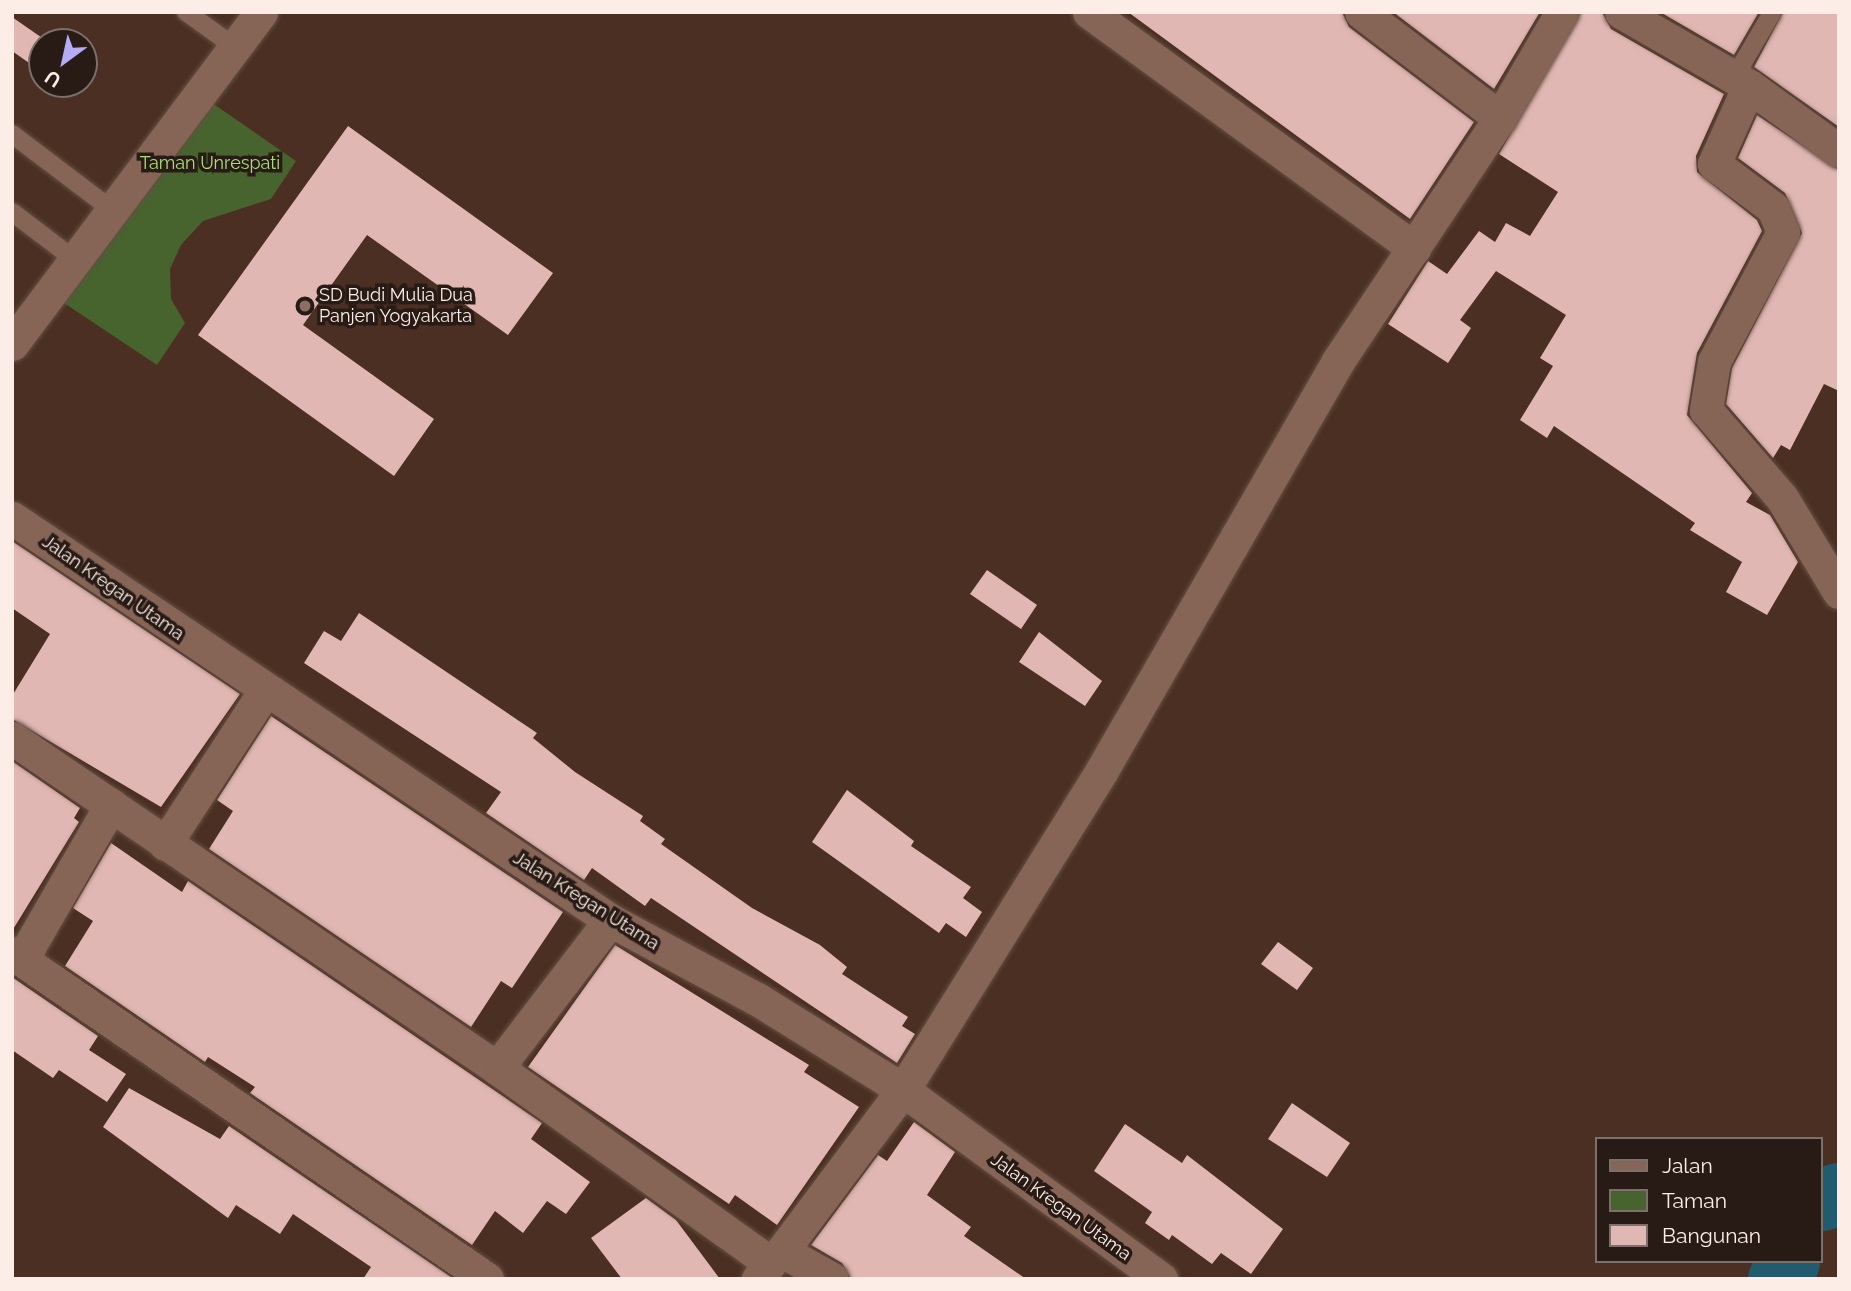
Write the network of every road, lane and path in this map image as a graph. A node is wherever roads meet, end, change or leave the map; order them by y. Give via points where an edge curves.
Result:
1 (186, 12) edge
2 (261, 12) edge
3 (1089, 12) edge
4 (1361, 12) edge
5 (1562, 12) edge
6 (1620, 12) edge
7 (1772, 13) edge
8 (235, 47) junction
9 (1742, 82) junction
10 (1500, 118) junction
11 (12, 134) edge
12 (1839, 151) edge
13 (111, 210) junction
14 (12, 212) edge
15 (1414, 248) junction
16 (74, 259) junction
17 (12, 344) edge
18 (12, 518) edge
19 (1839, 592) edge
20 (264, 692) junction
21 (12, 738) edge
22 (111, 805) junction
23 (165, 844) junction
24 (610, 920) junction
25 (17, 956) edge
26 (498, 1068) junction
27 (903, 1090) junction
28 (1148, 1275) edge
29 (487, 1279) edge
30 (758, 1279) edge
31 (832, 1279) edge

1 - 8 lane
2 - 8 street
3 - 15 street
4 - 10 street
5 - 10 street
6 - 9 street
7 - 9 lane
8 - 13 street
9 - 12 street
9 - 19 street via 1714,164 1773,208 1783,232 1714,362 1706,410 1782,498
10 - 15 street
11 - 13 lane
13 - 16 street
14 - 16 lane
15 - 27 street via 1344,351 1102,770
16 - 17 street
18 - 20 street, Jalan Kregan Utama
20 - 23 street
20 - 24 street, Jalan Kregan Utama
21 - 22 street
22 - 23 street
22 - 25 street
23 - 26 street
24 - 26 street
24 - 27 street, Jalan Kregan Utama via 757,999
25 - 29 street
26 - 30 street via 769,1263
27 - 28 street, Jalan Kregan Utama
27 - 31 street via 782,1251

